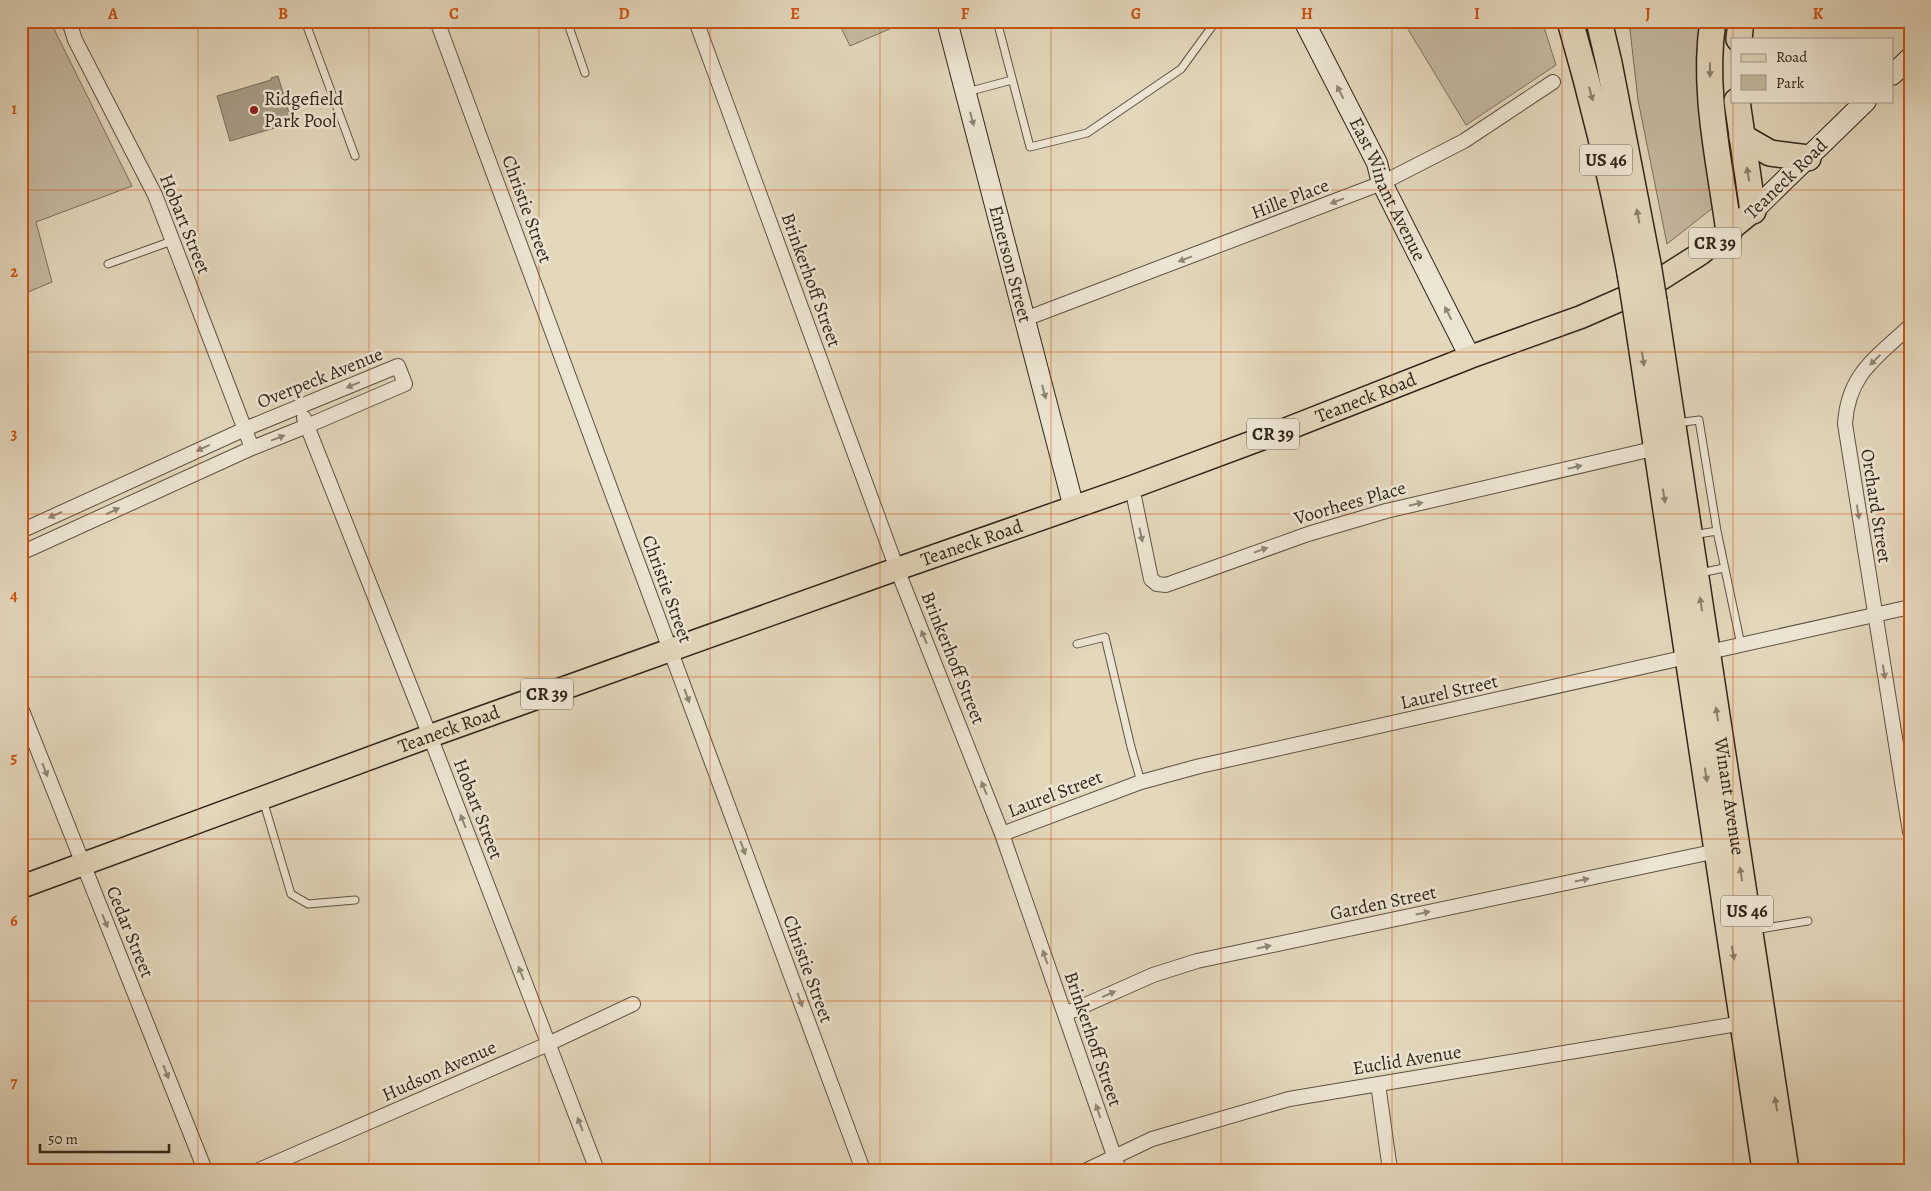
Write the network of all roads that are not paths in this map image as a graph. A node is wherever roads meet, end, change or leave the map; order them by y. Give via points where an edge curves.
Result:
1 (69, 21) edge
2 (305, 21) edge
3 (437, 21) edge
4 (566, 21) edge
5 (696, 21) edge
6 (947, 21) edge
7 (954, 21) edge
8 (997, 21) edge
9 (1216, 21) edge
10 (1304, 21) edge
11 (1564, 21) edge
12 (1570, 21) edge
13 (1599, 21) edge
14 (1607, 21) edge
15 (1713, 21) edge
16 (1741, 21) edge
17 (1738, 38) edge
18 (1578, 47) junction
19 (955, 50) junction
20 (1910, 58) edge
21 (1609, 63) junction
22 (585, 73) dead end
23 (1894, 73) edge
24 (1012, 80) junction
25 (1553, 82) dead end
26 (965, 93) junction
27 (1737, 102) edge
28 (1865, 102) edge
29 (1742, 137) junction
30 (355, 156) dead end
31 (1808, 158) junction
32 (1382, 183) junction
33 (1753, 211) junction
34 (1729, 232) junction
35 (172, 241) junction
36 (108, 264) dead end
37 (1639, 269) junction
38 (1645, 306) junction
39 (1025, 320) junction
40 (1910, 326) edge
41 (1470, 357) junction
42 (299, 408) junction
43 (1674, 424) junction
44 (307, 426) junction
45 (245, 429) junction
46 (252, 448) junction
47 (1657, 448) junction
48 (1132, 487) junction
49 (74, 507) junction
50 (1074, 508) junction
51 (83, 525) junction
52 (21, 530) edge
53 (1717, 531) junction
54 (1691, 536) junction
55 (21, 553) edge
56 (1724, 568) junction
57 (897, 569) junction
58 (1696, 574) junction
59 (1910, 607) edge
60 (1874, 615) junction
61 (1077, 644) dead end
62 (1741, 645) junction
63 (670, 650) junction
64 (1698, 655) junction
65 (21, 708) edge
66 (430, 736) junction
67 (1141, 782) junction
68 (263, 798) junction
69 (1910, 832) edge
70 (1002, 834) junction
71 (1717, 851) junction
72 (83, 865) junction
73 (21, 887) edge
74 (355, 900) dead end
75 (1808, 921) dead end
76 (1750, 930) junction
77 (633, 1004) dead end
78 (1065, 1014) junction
79 (1743, 1024) junction
80 (548, 1044) junction
81 (1378, 1084) junction
82 (1786, 1153) edge
83 (1116, 1163) edge
84 (205, 1170) edge
85 (259, 1170) edge
86 (597, 1170) edge
87 (863, 1170) edge
88 (1087, 1170) edge
89 (1390, 1170) edge
90 (1765, 1170) edge

1 - 35 street, Hobart Street via 75,40 155,195
2 - 30 lane
3 - 63 street, Christie Street
4 - 22 lane
5 - 57 street, Brinkerhoff Street
6 - 19 main road, Emerson Street
7 - 19 main road
8 - 24 lane
9 - 24 lane via 1181,69 1087,133 1030,147
32 -> 10 main road, East Winant Avenue via 1377,163
11 - 18 highway
12 - 18 highway, US 46
13 - 21 highway, US 46
14 - 21 highway
15 -> 34 highway via 1710,88
16 - 17 highway
18 -> 37 highway, US 46 via 1613,189
19 - 26 main road, Emerson Street
20 - 23 main road
37 -> 21 highway, US 46
24 - 26 lane
25 - 32 street, Hille Place via 1464,141
26 -> 39 main road, Emerson Street
27 - 29 highway
28 - 31 main road, Teaneck Road / CR 39
29 - 31 highway via 1770,153
33 -> 29 highway
31 - 33 main road, Teaneck Road / CR 39
32 -> 39 street, Hille Place
41 -> 32 main road, East Winant Avenue
33 - 34 main road, Teaneck Road / CR 39
34 - 41 main road, Teaneck Road / CR 39 via 1644,289
35 - 36 lane
35 - 45 street, Hobart Street
37 - 38 highway, US 46, bridge
38 - 43 highway, US 46
38 -> 47 highway, US 46
39 -> 50 main road, Emerson Street
40 -> 60 street, Orchard Street via 1861,374 1846,407 1844,424
41 - 48 main road, Teaneck Road / CR 39
42 - 44 street, Hobart Street
44 -> 42 street, Overpeck Avenue via 405,384 398,366
42 - 45 street, Overpeck Avenue
43 - 53 lane via 1699,420
43 - 54 highway, Winant Avenue / US 46
46 -> 44 street, Overpeck Avenue
44 - 66 street, Hobart Street
45 - 46 street, Hobart Street
45 -> 49 street, Overpeck Avenue
51 -> 46 street, Overpeck Avenue
48 -> 47 street, Voorhees Place via 1151,579 1166,585 1300,536 1386,511
47 -> 64 highway, Winant Avenue / US 46
48 - 50 main road, Teaneck Road / CR 39
49 - 51 street
49 -> 52 street, Overpeck Avenue
50 - 57 main road, Teaneck Road / CR 39
51 - 55 street, Overpeck Avenue
53 - 54 lane
53 - 56 lane
54 - 58 highway, Winant Avenue / US 46
56 - 58 lane
56 - 62 lane
57 - 63 main road, Teaneck Road / CR 39
70 -> 57 street, Brinkerhoff Street
64 -> 58 highway, Winant Avenue / US 46
59 - 60 street, Laurel Street
60 - 62 street, Laurel Street
60 -> 69 street, Orchard Street
61 - 67 lane via 1105,637
62 - 64 street, Laurel Street
63 - 66 main road, Teaneck Road / CR 39
63 -> 87 street, Christie Street
64 - 67 street, Laurel Street
64 -> 71 highway, Winant Avenue / US 46
76 -> 64 highway, Winant Avenue / US 46
65 -> 72 street, Cedar Street
66 - 68 main road, Teaneck Road / CR 39
80 -> 66 street, Hobart Street
67 - 70 street, Laurel Street
68 - 72 main road, Teaneck Road / CR 39
68 - 74 lane via 292,894 308,904
78 -> 70 street, Brinkerhoff Street
78 -> 71 street, Garden Street via 1152,975 1197,961
71 -> 79 highway, Winant Avenue / US 46
72 - 73 main road, Teaneck Road / CR 39
72 -> 84 street, Cedar Street
75 - 76 lane
82 -> 76 highway, Winant Avenue / US 46
77 - 80 street, Hudson Avenue
83 -> 78 street, Brinkerhoff Street
79 - 81 street, Euclid Avenue
79 - 90 highway, Winant Avenue / US 46
80 - 85 street, Hudson Avenue
86 -> 80 street, Hobart Street
81 - 83 street, Euclid Avenue via 1289,1099 1152,1139
81 - 89 street
83 - 88 street, Euclid Avenue

